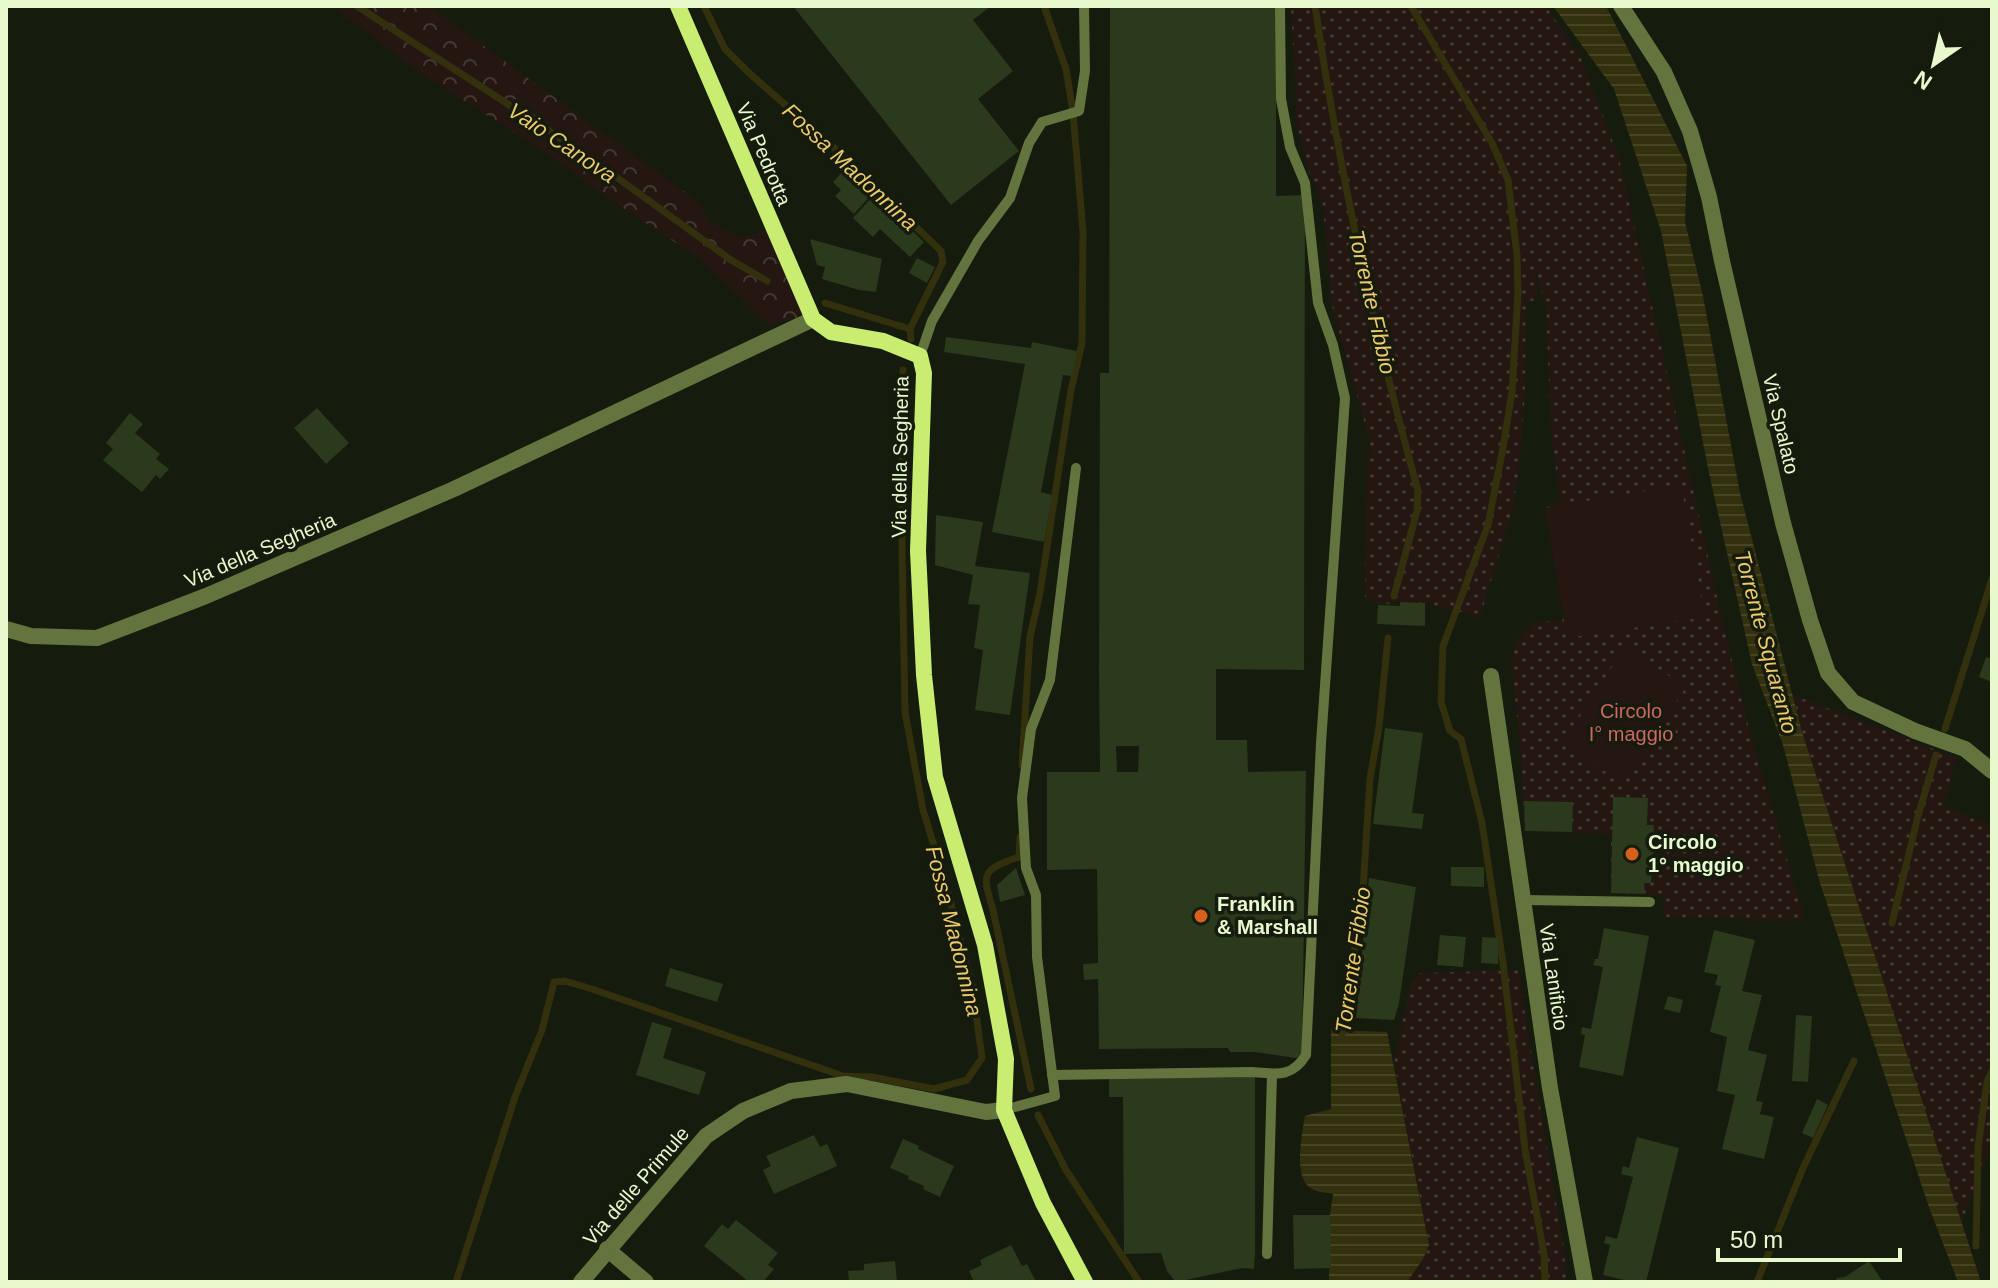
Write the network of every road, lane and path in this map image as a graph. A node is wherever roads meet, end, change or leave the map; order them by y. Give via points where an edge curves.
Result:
1 (678, 6) edge
2 (1084, 6) edge
3 (1280, 6) edge
4 (1621, 6) edge
5 (813, 319) junction
6 (920, 356) junction
7 (1076, 468) dead end
8 (6, 629) edge
9 (1491, 676) dead end
10 (1992, 771) edge
11 (1523, 900) junction
12 (1650, 902) dead end
13 (1272, 1074) junction
14 (1052, 1075) junction
15 (1004, 1110) junction
16 (607, 1249) junction
17 (1267, 1254) dead end
18 (581, 1282) edge
19 (646, 1282) edge
20 (1085, 1282) edge
21 (1585, 1282) edge

1 - 5 street, Via Pedrotta
2 - 6 lane via 1085,71 1079,111 1042,122 1010,198 932,321
3 - 13 lane via 1281,99 1290,147 1305,183 1318,303 1345,398 1306,1055 1293,1071
4 - 10 street, Via Spalato via 1664,72 1690,131 1783,523 1828,673 1853,702 1965,749
5 - 6 street, Via della Segheria via 831,332 883,341
5 - 8 street, Via della Segheria via 454,489 152,617 97,638 31,636
6 - 15 street, Via della Segheria via 924,373 918,551 935,777 985,945 1006,1059
7 - 14 lane via 1050,680 1031,729 1022,798
9 - 11 street, Via Lanificio
11 - 12 lane
11 - 21 street, Via Lanificio
13 - 14 lane
13 - 17 lane
14 - 15 lane via 1055,1096
15 - 16 street, Via delle Primule via 986,1112 847,1084 791,1091 743,1111 706,1136
15 - 20 street, Via della Segheria via 1043,1203
16 - 18 street, Via delle Primule
16 - 19 street

